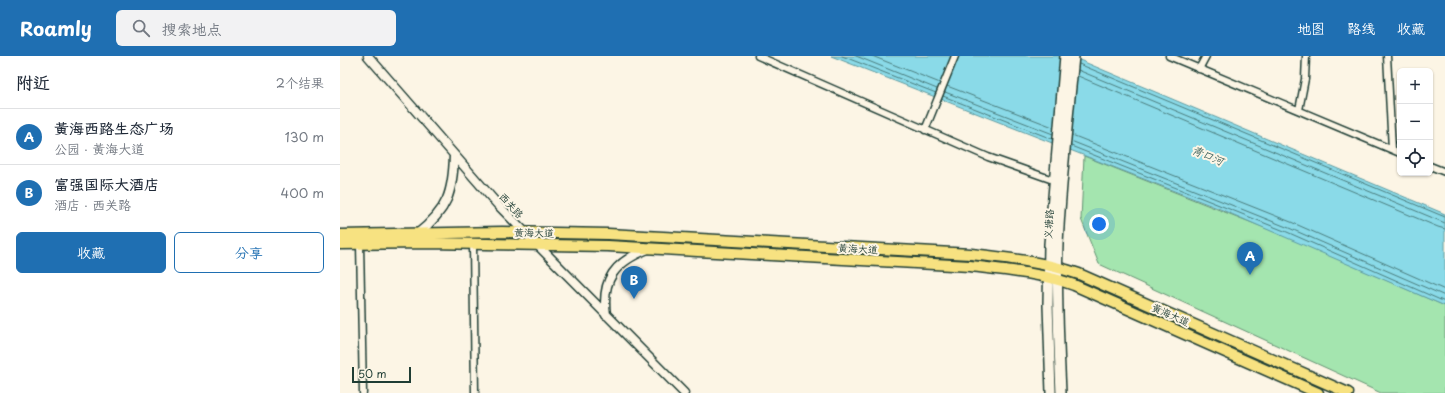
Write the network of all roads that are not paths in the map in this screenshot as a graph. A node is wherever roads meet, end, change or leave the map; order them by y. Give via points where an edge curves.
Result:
1 (368, 56) edge
2 (758, 56) edge
3 (955, 56) edge
4 (1065, 56) edge
5 (1074, 56) edge
6 (1169, 56) edge
7 (1206, 56) edge
8 (1306, 56) edge
9 (1387, 56) edge
10 (1199, 69) junction
11 (1299, 110) junction
12 (925, 130) junction
13 (1392, 149) junction
14 (1397, 152) edge
15 (454, 154) junction
16 (1433, 167) edge
17 (1058, 172) junction
18 (1445, 172) edge
19 (1053, 180) junction
20 (525, 232) junction
21 (417, 234) junction
22 (340, 235) edge
23 (340, 244) edge
24 (360, 244) junction
25 (473, 245) junction
26 (537, 245) junction
27 (648, 249) junction
28 (1053, 266) junction
29 (1053, 279) junction
30 (606, 315) junction
31 (363, 393) edge
32 (475, 393) edge
33 (684, 393) edge
34 (1051, 393) edge
35 (1061, 393) edge
36 (1318, 393) edge
37 (1348, 393) edge

1 - 15 street, 西关路
2 - 12 street
3 - 12 street
4 - 17 main road, 义塘路
5 - 17 main road, 义塘路
6 - 10 street
7 - 10 street
8 - 11 street
9 - 13 street
10 - 11 street
11 - 13 street
12 - 19 street via 988,157
13 - 14 street
15 - 20 street, 西关路
15 - 21 street via 454,175 448,201 431,224
16 - 18 street
17 - 19 main road, 义塘路
17 - 28 main road, 义塘路
19 - 28 main road, 义塘路
20 - 21 main road, 黄海大道
20 - 26 street, 西关路
20 - 28 main road, 黄海大道 via 608,234 971,254
21 - 22 main road, 黄海大道
23 - 24 main road, 黄海大道
24 - 25 main road, 黄海大道
24 - 31 street
25 - 26 main road, 黄海大道
25 - 32 street
26 - 27 main road, 黄海大道
26 - 30 street, 西关路
27 - 29 main road, 黄海大道 via 970,266
27 - 30 street via 633,255 613,272 605,293
28 - 29 main road, 义塘路
28 - 37 main road, 黄海大道 via 1135,298
29 - 34 main road, 义塘路
29 - 35 main road, 义塘路
29 - 36 main road, 黄海大道 via 1074,285 1137,312
30 - 33 street, 西关路

